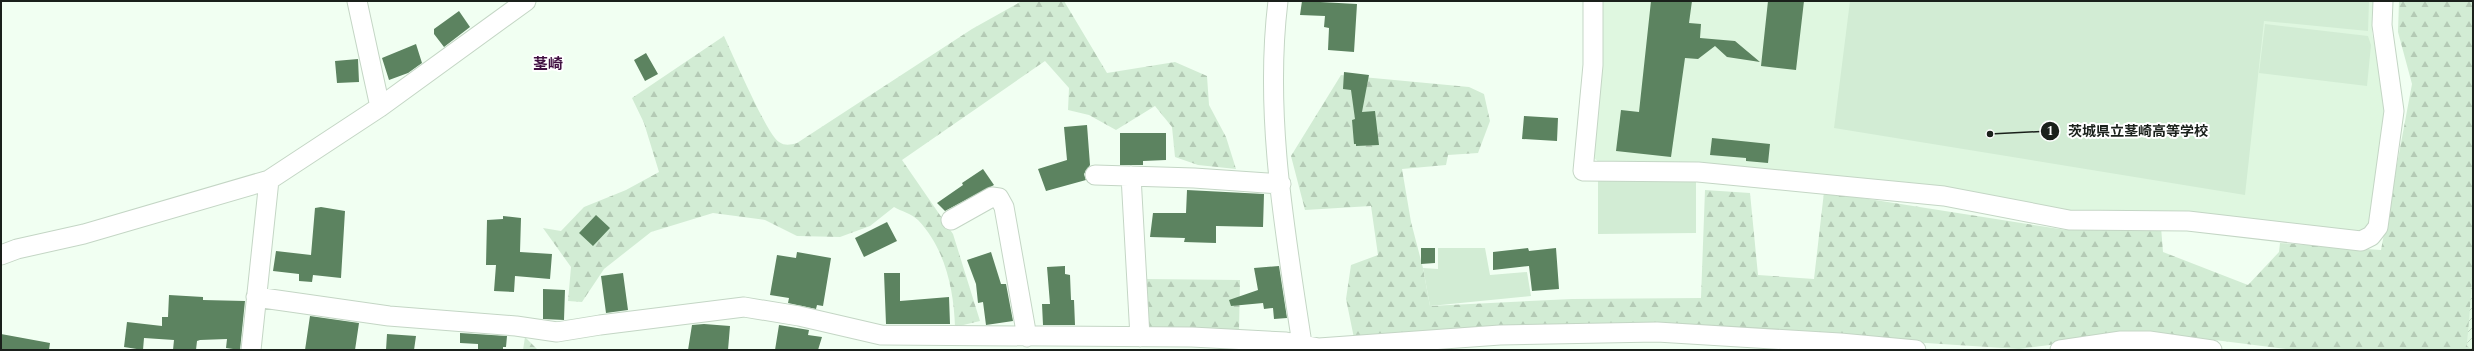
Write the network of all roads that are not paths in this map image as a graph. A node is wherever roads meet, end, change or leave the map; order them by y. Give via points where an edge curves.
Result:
1 (357, 1) edge
2 (526, 1) edge
3 (1278, 1) edge
4 (1593, 1) edge
5 (2383, 1) edge
6 (380, 107) junction
7 (1095, 175) dead end
8 (1131, 176) junction
9 (269, 180) junction
10 (1281, 184) junction
11 (951, 220) dead end
12 (1, 255) edge
13 (256, 297) junction
14 (1027, 337) junction
15 (1140, 337) junction
16 (1302, 344) junction
17 (251, 350) edge
18 (1916, 350) edge
19 (2060, 350) edge
20 (2212, 350) edge

1 - 6 street
2 - 6 street
3 - 10 street via 1274,58 1275,118
4 - 5 street via 1593,65 1584,171 1698,172 1944,196 2069,220 2188,220 2361,241 2371,236 2378,227 2394,111 2382,25
6 - 9 street
7 - 8 street
8 - 10 street
8 - 15 street
9 - 12 street via 84,234
9 - 13 street
10 - 16 street via 1284,230
11 - 14 street via 992,197 999,198 1004,207
13 - 14 street via 389,316 516,326 557,332 600,324 744,307 799,316 881,335
13 - 17 street
14 - 15 street
15 - 16 street
16 - 18 street via 1320,348 1500,334 1657,332
19 - 20 street via 2121,341 2149,341

